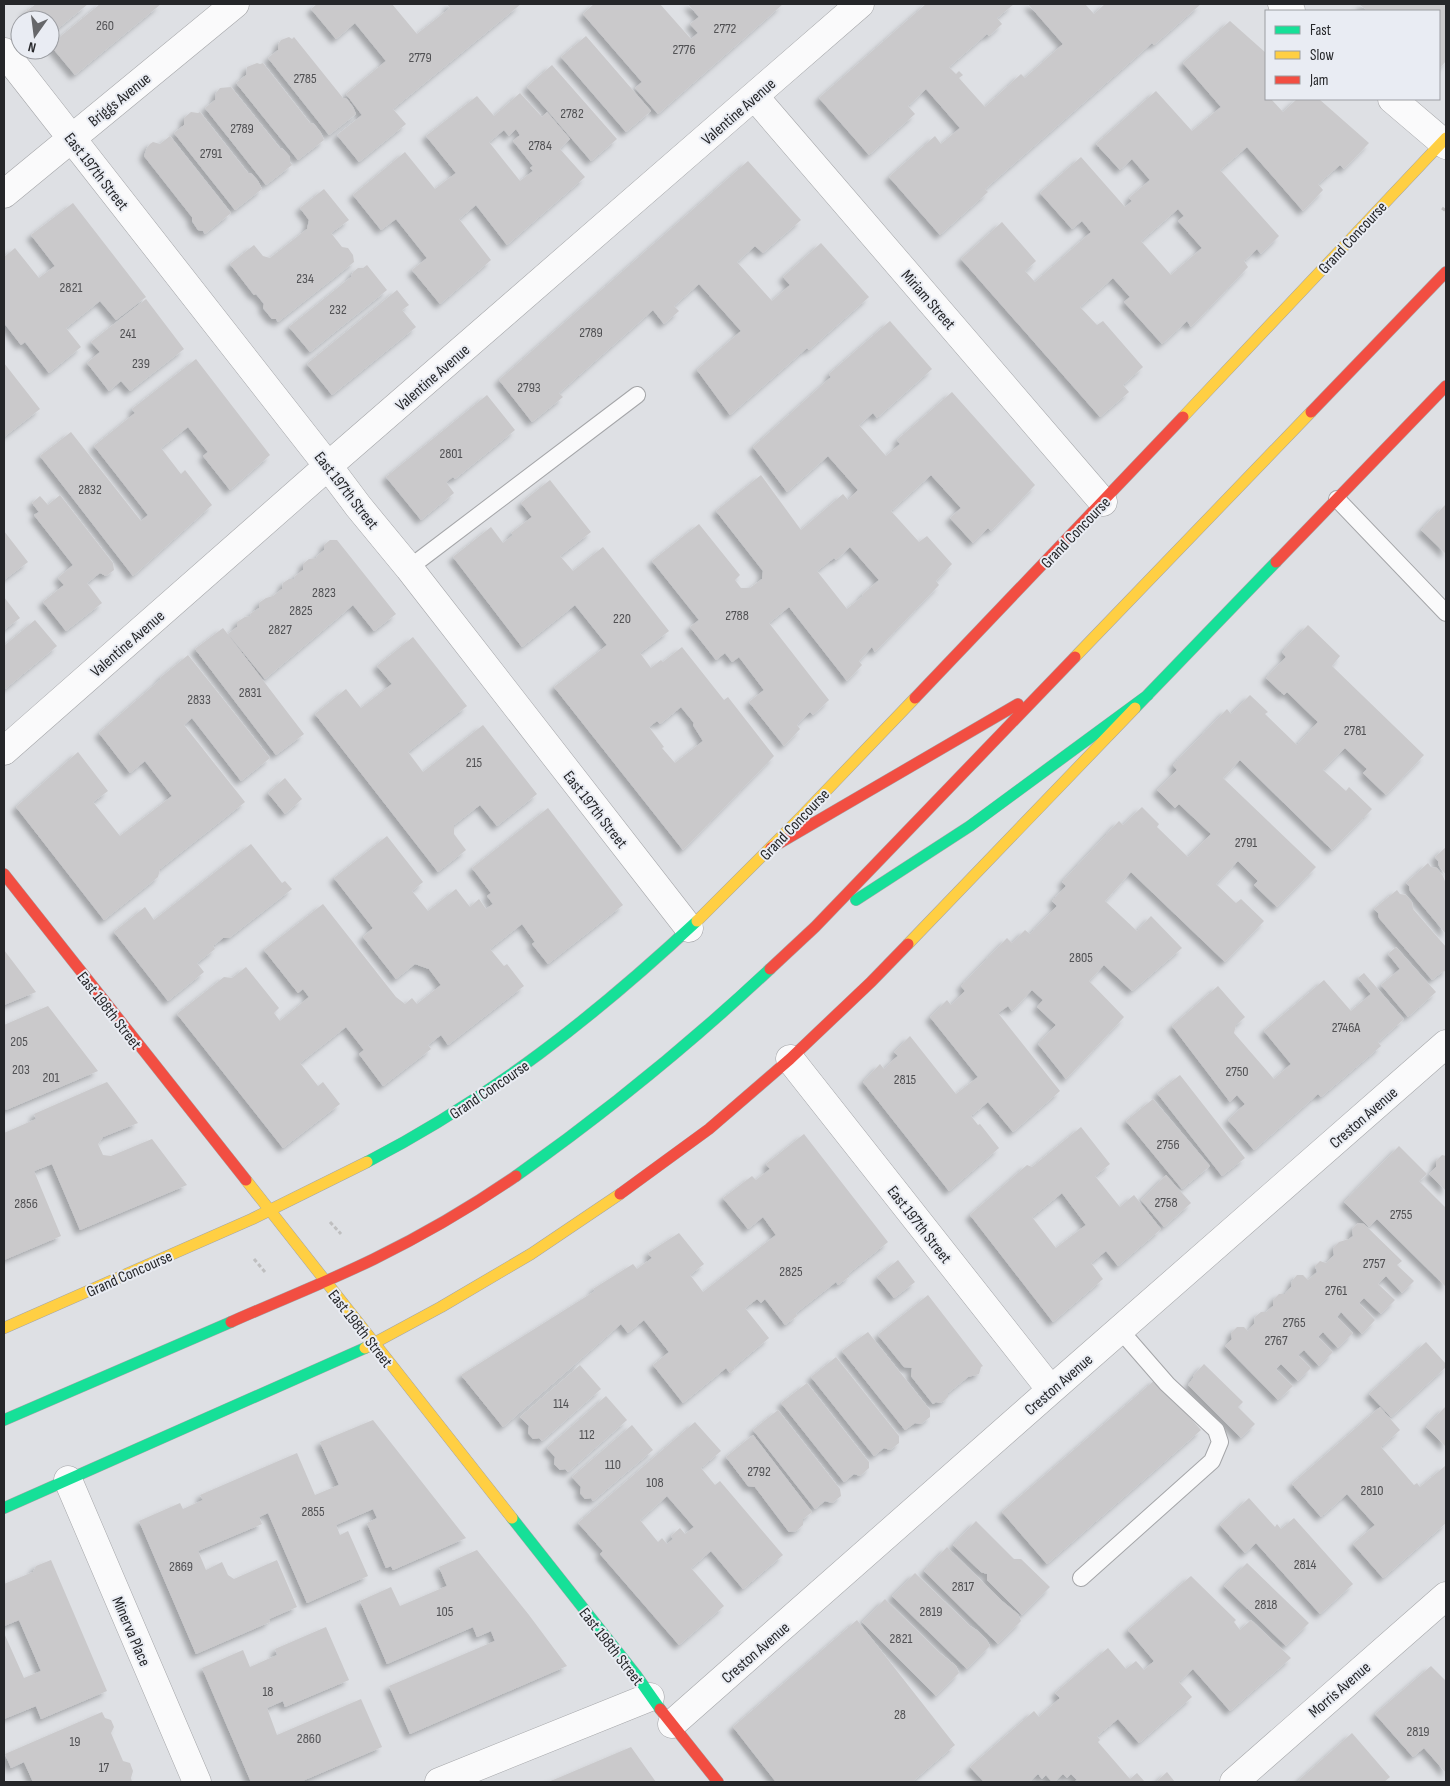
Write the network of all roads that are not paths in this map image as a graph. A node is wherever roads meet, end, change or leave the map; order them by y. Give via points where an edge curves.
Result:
1 (235, 4) edge
2 (860, 4) edge
3 (4, 52) edge
4 (755, 97) junction
5 (1393, 100) edge
6 (71, 138) junction
7 (1445, 142) edge
8 (4, 194) edge
9 (1446, 272) edge
10 (1446, 386) edge
11 (637, 396) dead end
12 (328, 466) junction
13 (1337, 499) junction
14 (1104, 502) junction
15 (409, 568) junction
16 (1446, 612) edge
17 (1047, 687) junction
18 (1148, 695) junction
19 (4, 751) edge
20 (771, 848) junction
21 (4, 874) edge
22 (815, 927) junction
23 (689, 928) junction
24 (1446, 1044) edge
25 (790, 1059) junction
26 (269, 1212) junction
27 (324, 1281) junction
28 (4, 1328) edge
29 (1120, 1330) junction
30 (374, 1344) junction
31 (1050, 1390) junction
32 (4, 1420) edge
33 (68, 1480) junction
34 (4, 1508) edge
35 (1080, 1578) dead end
36 (1446, 1596) edge
37 (650, 1697) junction
38 (672, 1724) junction
39 (197, 1782) edge
40 (439, 1782) edge
41 (718, 1782) edge
42 (1234, 1782) edge

1 - 6 street, Briggs Avenue
2 - 4 street, Valentine Avenue
3 - 6 street, East 197th Street
4 - 12 street, Valentine Avenue
4 - 14 street, Miriam Street
5 - 7 street
6 - 8 street, Briggs Avenue
6 - 12 street, East 197th Street
7 - 14 street, Grand Concourse
9 - 17 street
10 - 13 street
11 - 15 lane
12 - 15 street, East 197th Street
12 - 19 street, Valentine Avenue
13 - 16 lane
13 - 18 street
14 - 20 street, Grand Concourse
15 - 23 street, East 197th Street
17 - 20 street
17 - 22 street
18 - 22 street via 970,826
18 - 25 street via 871,982
20 - 23 street, Grand Concourse
21 - 26 street, East 198th Street
22 - 27 street via 664,1064 585,1126 453,1215 391,1250
23 - 26 street, Grand Concourse via 564,1037 491,1089 426,1130
24 - 29 street, Creston Avenue
25 - 30 street via 709,1129 612,1200 531,1254
25 - 31 street, East 197th Street
26 - 27 street, East 198th Street
26 - 28 street, Grand Concourse
27 - 30 street, East 198th Street
27 - 32 street
29 - 31 street, Creston Avenue
29 - 35 lane via 1167,1384 1216,1430 1220,1442 1212,1461
30 - 33 street
30 - 37 street, East 198th Street via 636,1675
31 - 38 street, Creston Avenue
33 - 34 street
33 - 39 street, Minerva Place
36 - 42 street, Morris Avenue
37 - 38 street, East 198th Street
37 - 40 street
38 - 41 street, East 198th Street

